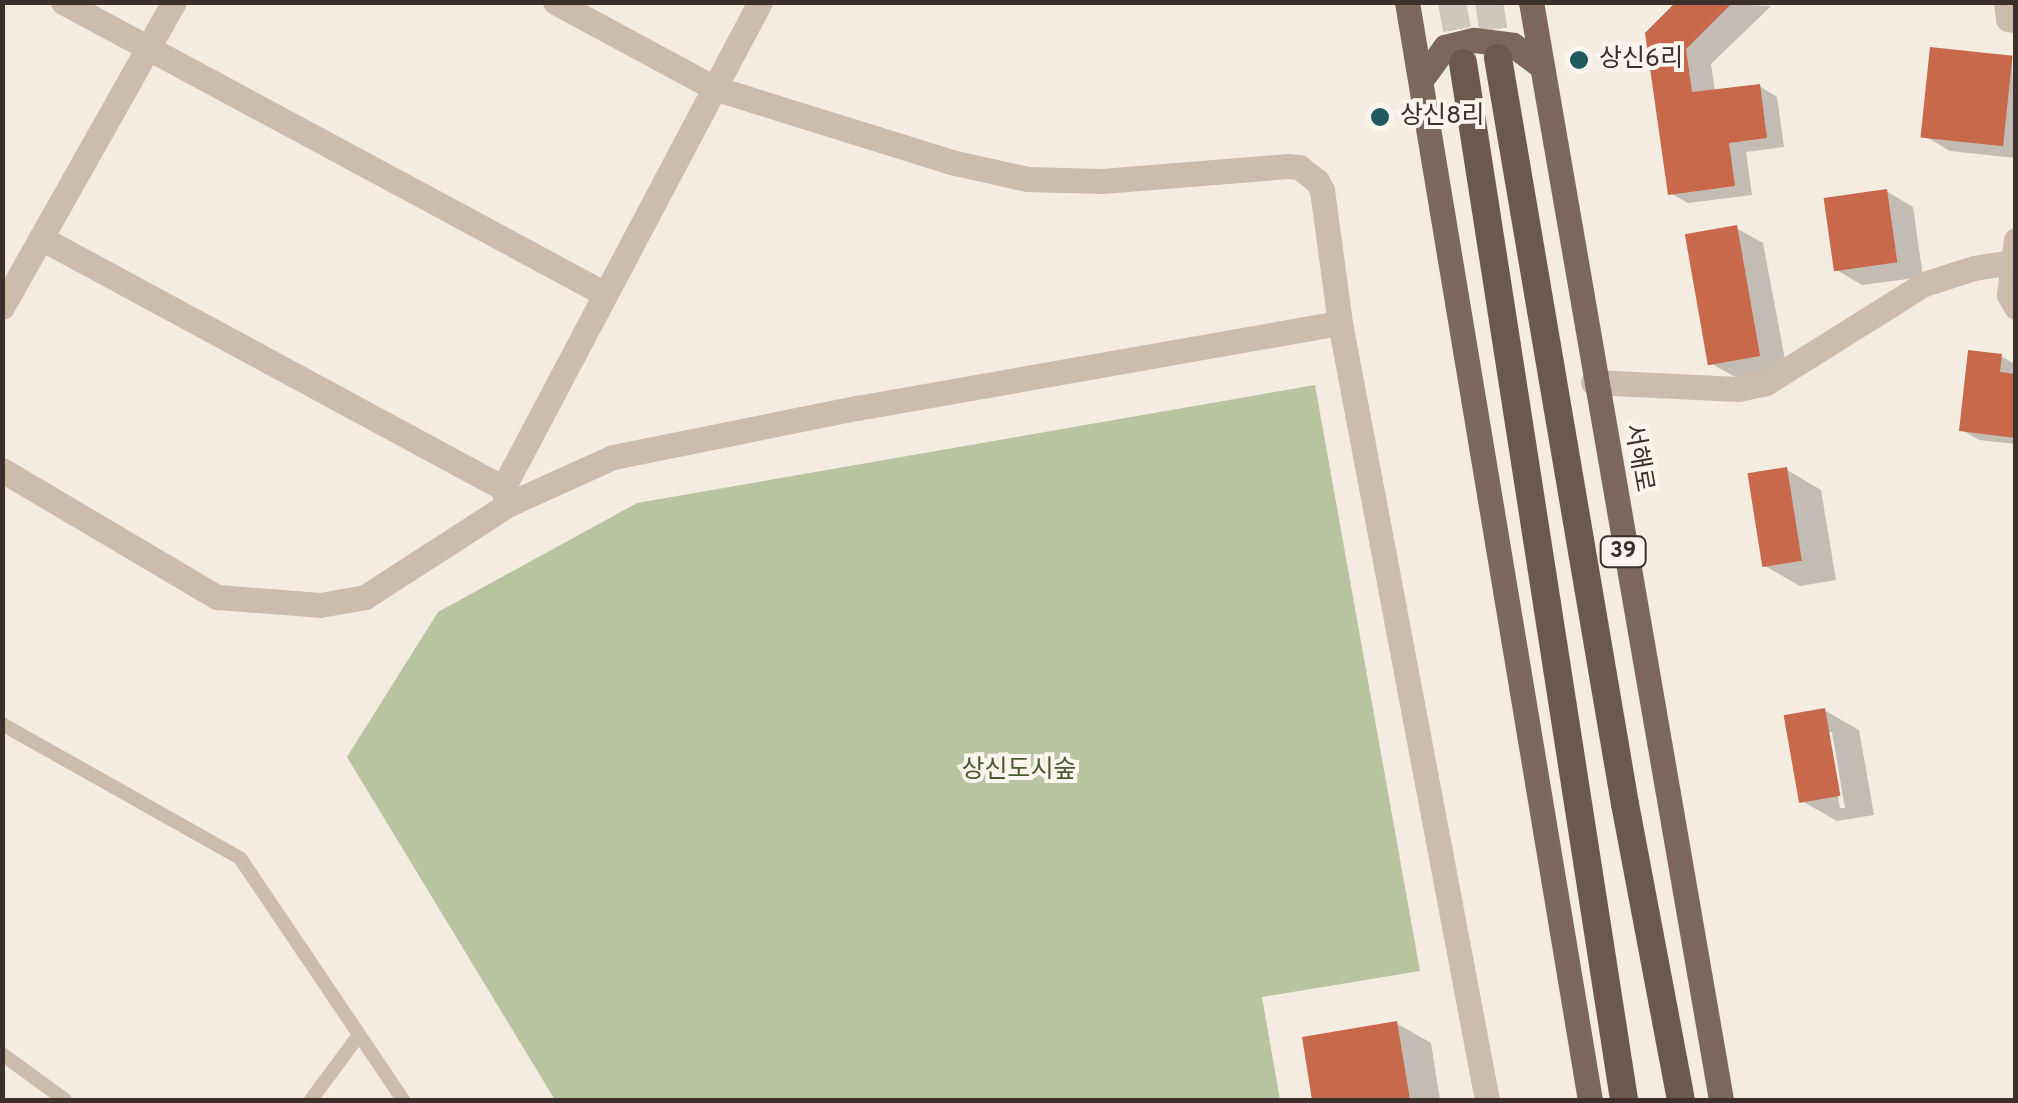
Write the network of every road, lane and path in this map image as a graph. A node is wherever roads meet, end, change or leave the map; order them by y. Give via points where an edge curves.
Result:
1 (63, 2) edge
2 (174, 2) edge
3 (555, 2) edge
4 (760, 2) edge
5 (1406, 2) edge
6 (1531, 2) edge
7 (2006, 2) edge
8 (2016, 20) edge
9 (148, 48) junction
10 (1498, 58) tunnel mouth
11 (1462, 63) tunnel mouth
12 (1541, 66) junction
13 (1422, 80) junction
14 (714, 88) junction
15 (41, 238) junction
16 (2014, 251) edge
17 (605, 294) junction
18 (2, 307) edge
19 (2016, 307) edge
20 (1340, 323) junction
21 (1593, 382) junction
22 (2, 470) edge
23 (505, 496) junction
24 (2, 724) edge
25 (359, 1035) junction
26 (2, 1054) edge
27 (66, 1100) edge
28 (311, 1100) edge
29 (404, 1100) edge
30 (1487, 1100) edge
31 (1590, 1100) edge
32 (1624, 1100) edge
33 (1681, 1100) edge
34 (1721, 1100) edge

1 - 9 street
2 - 9 street
3 - 14 street
4 - 14 street
5 - 13 main road
6 - 12 main road, 서해로 / 39
7 - 8 street via 2008,19
9 - 15 street
9 - 17 street
10 - 33 highway, 39
11 - 32 highway
12 - 13 main road via 1513,44 1474,40 1445,46
12 - 21 main road, 서해로 / 39
13 - 31 main road
14 - 17 street
14 - 20 street via 951,162 1027,178 1102,181 1299,167 1322,190
15 - 18 street
15 - 23 street
16 - 19 street via 2008,296
16 - 21 street via 1924,284 1766,383 1738,389
17 - 23 street
20 - 23 street via 613,457
20 - 30 street
21 - 34 main road, 서해로 / 39
22 - 23 street via 217,598 320,605 366,598
24 - 25 lane via 240,858
25 - 28 lane
25 - 29 lane
26 - 27 lane

